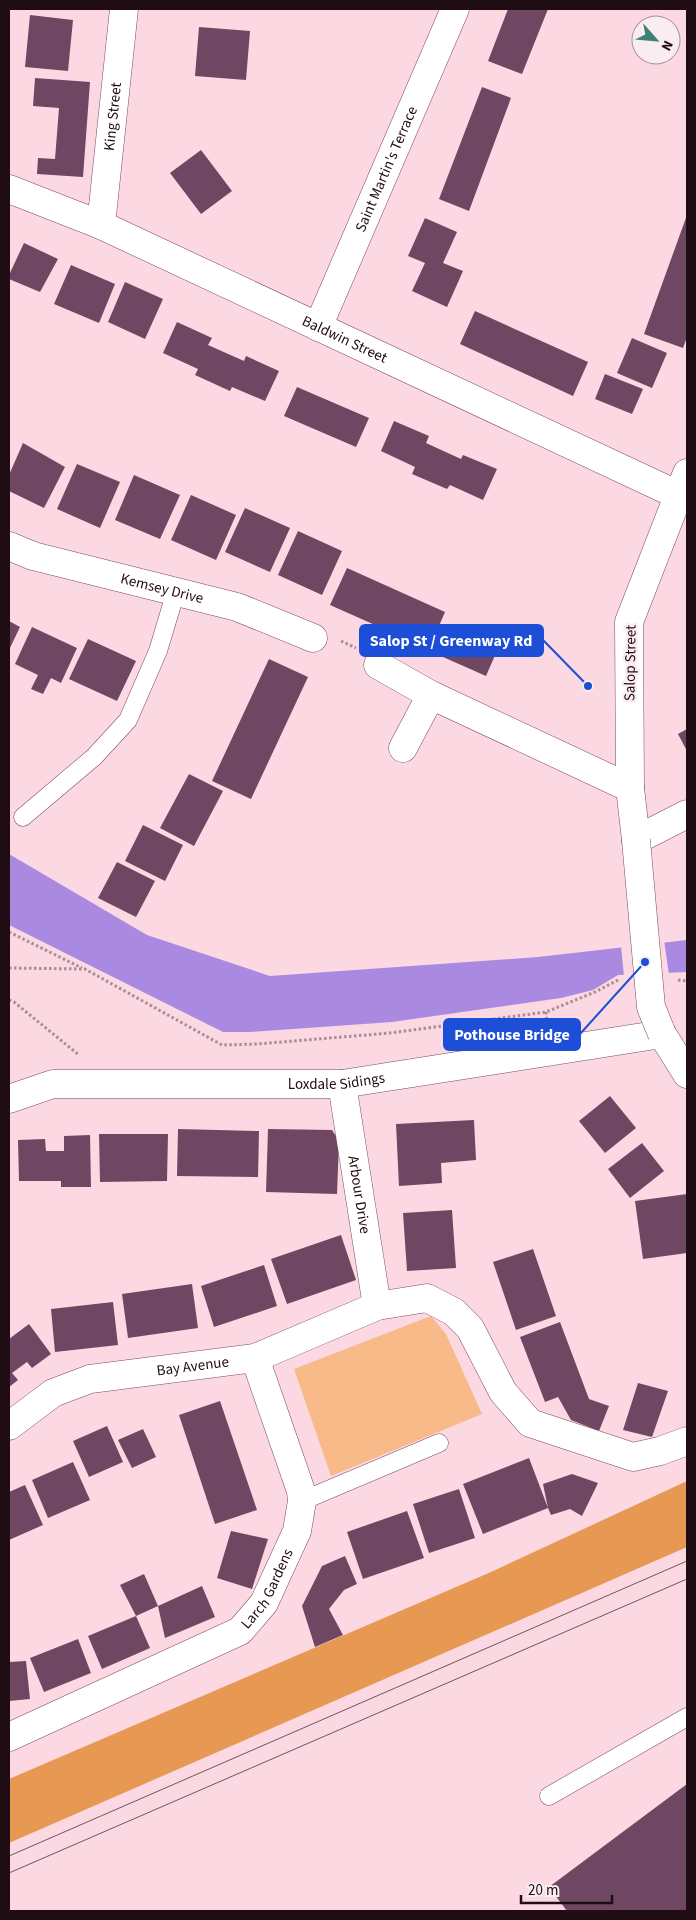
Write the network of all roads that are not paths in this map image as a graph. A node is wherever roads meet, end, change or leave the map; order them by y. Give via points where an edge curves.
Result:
1 (124, 9) edge
2 (454, 9) edge
3 (9, 189) edge
4 (101, 225) junction
5 (318, 328) junction
6 (682, 484) edge
7 (9, 546) edge
8 (176, 591) junction
9 (313, 638) road end
10 (378, 666) road end
11 (431, 695) junction
12 (403, 748) dead end
13 (630, 788) junction
14 (687, 814) edge
15 (23, 817) dead end
16 (636, 840) junction
17 (662, 1034) junction
18 (687, 1074) edge
19 (342, 1084) junction
20 (9, 1099) edge
21 (377, 1306) junction
22 (255, 1358) junction
23 (9, 1426) edge
24 (687, 1441) edge
25 (439, 1443) dead end
26 (302, 1501) junction
27 (687, 1717) edge
28 (9, 1737) edge
29 (549, 1796) dead end

1 - 4 street, King Street
2 - 5 street, Saint Martin's Terrace
3 - 4 street, Baldwin Street
4 - 5 street, Baldwin Street
5 - 6 street, Baldwin Street
6 - 13 street, Salop Street via 629,622
7 - 8 street, Kemsey Drive via 33,556
8 - 9 street, Kemsey Drive via 237,607
8 - 15 lane via 158,651 128,720 94,757
10 - 11 street
11 - 12 street
11 - 13 street
13 - 16 street, Salop Street
14 - 16 street
16 - 17 street, Salop Street, bridge via 650,1006
17 - 18 street, Salop Street
17 - 19 street, Loxdale Sidings
19 - 20 street, Loxdale Sidings via 53,1084
19 - 21 street, Arbour Drive
21 - 22 street, Bay Avenue
21 - 24 street, Bay Avenue via 427,1298 454,1312 470,1328 503,1392 530,1423 633,1457
22 - 23 street, Bay Avenue via 90,1379 53,1393
22 - 26 street, Larch Gardens
25 - 26 lane
26 - 28 street, Larch Gardens via 297,1531 264,1603 240,1631
27 - 29 lane

